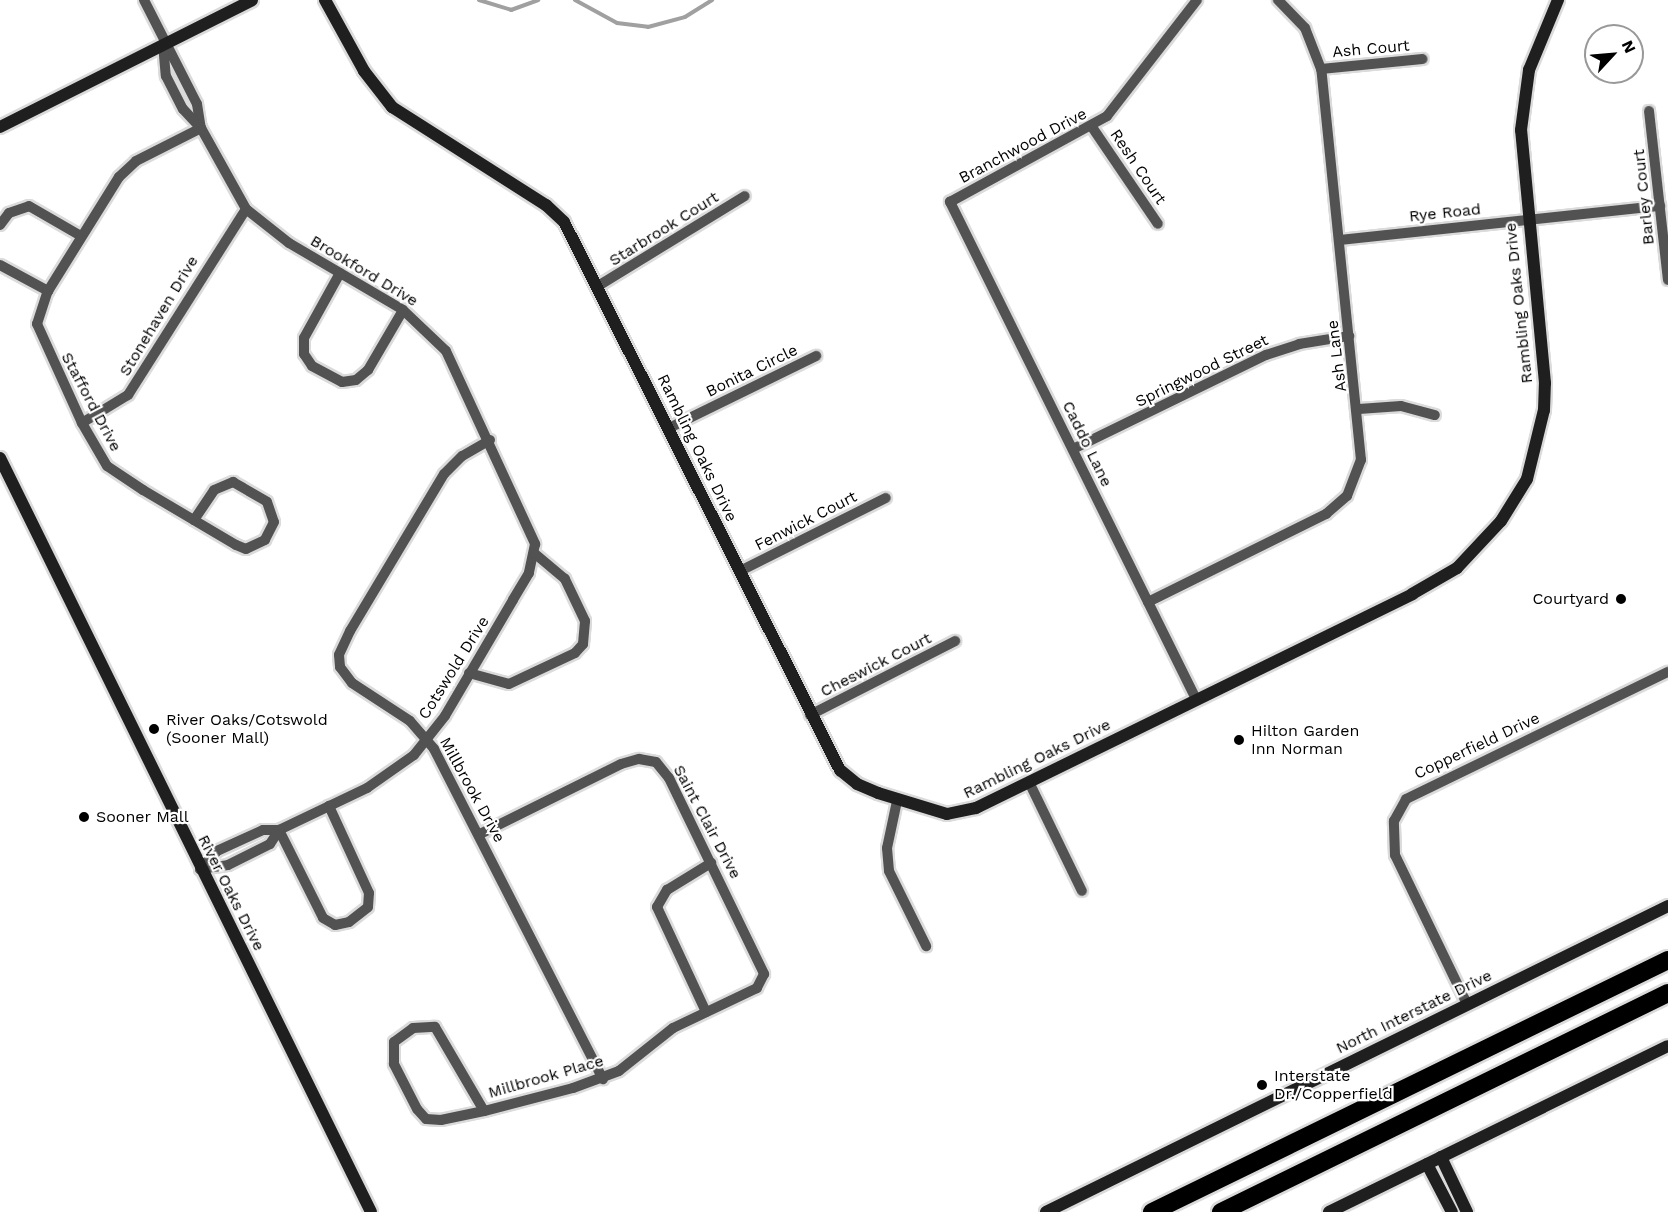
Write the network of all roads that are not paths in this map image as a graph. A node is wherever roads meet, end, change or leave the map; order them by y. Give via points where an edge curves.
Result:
1 (144, 0) edge
2 (252, 0) edge
3 (325, 0) edge
4 (1197, 0) edge
5 (1278, 0) edge
6 (1558, 0) edge
7 (163, 44) junction
8 (1423, 59) dead end
9 (1321, 69) junction
10 (1649, 111) dead end
11 (0, 127) edge
12 (1092, 127) junction
13 (201, 128) junction
14 (745, 196) dead end
15 (950, 202) joint
16 (1660, 206) junction
17 (246, 209) junction
18 (1526, 219) junction
19 (1158, 224) dead end
20 (0, 225) edge
21 (81, 236) junction
22 (1340, 240) junction
23 (0, 265) edge
24 (340, 273) junction
25 (1668, 280) edge
26 (598, 286) junction
27 (48, 291) junction
28 (404, 310) junction
29 (1349, 336) junction
30 (816, 356) dead end
31 (1359, 410) junction
32 (1435, 415) dead end
33 (82, 423) junction
34 (669, 428) junction
35 (490, 440) junction
36 (1073, 449) junction
37 (0, 458) edge
38 (886, 498) dead end
39 (194, 519) junction
40 (534, 553) junction
41 (740, 571) junction
42 (1148, 602) junction
43 (955, 641) dead end
44 (1668, 672) edge
45 (469, 673) junction
46 (1196, 699) junction
47 (810, 715) junction
48 (427, 739) junction
49 (1029, 782) junction
50 (897, 801) junction
51 (329, 806) junction
52 (279, 830) junction
53 (480, 834) junction
54 (711, 863) junction
55 (200, 869) junction
56 (1082, 891) dead end
57 (1668, 906) edge
58 (926, 946) dead end
59 (1668, 960) edge
60 (764, 974) joint
61 (1668, 993) edge
62 (1467, 1004) junction
63 (706, 1012) junction
64 (1668, 1047) edge
65 (603, 1079) junction
66 (484, 1111) junction
67 (1441, 1157) junction
68 (1427, 1164) junction
69 (371, 1212) edge
70 (1046, 1212) edge
71 (1152, 1212) edge
72 (1221, 1212) edge
73 (1329, 1212) edge
74 (1452, 1212) edge
75 (1467, 1212) edge

1 - 7 street
2 - 7 street
3 - 26 street, Rambling Oaks Drive via 364,71 392,107 557,214
4 - 12 street, Branchwood Drive via 1129,93
5 - 9 street, Ash Lane via 1305,28
6 - 18 street, Rambling Oaks Drive via 1538,42 1523,97
7 - 11 street
7 - 13 street, Brookford Drive via 197,104
7 - 13 street, Brookford Drive via 166,76 183,109
8 - 9 street, Ash Court
9 - 22 street, Ash Lane
10 - 16 street, Barley Court
12 - 15 street, Branchwood Drive
12 - 19 street, Resh Court
13 - 17 street, Brookford Drive
13 - 21 street, Stafford Drive via 127,167
14 - 26 street, Starbrook Court
15 - 36 street, Caddo Lane
16 - 18 street, Rye Road
16 - 25 street, Barley Court
17 - 24 street, Brookford Drive via 270,230
17 - 33 street, Stonehaven Drive via 128,395
18 - 22 street, Rye Road
18 - 46 street, Rambling Oaks Drive via 1545,383 1544,410 1527,479 1501,521 1472,554 1437,581
20 - 21 street via 9,213 29,206
21 - 27 street, Stafford Drive
22 - 29 street, Ash Lane
23 - 27 street
24 - 28 street, Brookford Drive
24 - 28 street via 304,338 307,359 326,374 348,383 362,376
26 - 34 street, Rambling Oaks Drive
27 - 33 street, Stafford Drive via 39,307 39,332
28 - 35 street, Brookford Drive via 446,351
29 - 31 street, Ash Lane
29 - 36 street, Springwood Street via 1299,344 1266,355
30 - 34 street, Bonita Circle
31 - 32 street via 1401,406
31 - 42 street, Ash Lane via 1359,471 1336,507 1305,527
33 - 39 street, Stafford Drive via 107,465
34 - 41 street, Rambling Oaks Drive
35 - 40 street, Brookford Drive via 531,528
35 - 48 street, Millbrook Drive via 462,456 444,474 339,655 346,678 410,721
36 - 42 street, Caddo Lane
37 - 55 street, River Oaks Drive
38 - 41 street, Fenwick Court
39 - 39 street via 246,549 265,540 274,522 267,502 233,482 214,490
40 - 45 street, Cotswold Drive via 529,573
40 - 45 street via 565,579 585,621 583,644 575,653 509,684
41 - 47 street, Rambling Oaks Drive
42 - 46 street, Caddo Lane
43 - 47 street, Cheswick Court
44 - 62 street, Copperfield Drive via 1425,786 1406,799 1394,821 1395,855
45 - 48 street, Cotswold Drive
46 - 49 street, Rambling Oaks Drive
47 - 50 street, Rambling Oaks Drive via 840,770 857,784
48 - 51 street, Cotswold Drive via 400,766
48 - 53 street, Millbrook Drive
49 - 50 street, Rambling Oaks Drive via 958,814
49 - 56 street
50 - 58 street via 887,849 889,871
51 - 52 street, Cotswold Drive
51 - 52 street via 369,893 368,907 349,922 335,925 323,918
52 - 55 street, Cotswold Drive via 263,830 217,851
52 - 55 street, Cotswold Drive via 270,844 228,865
53 - 54 street, Saint Clair Drive via 621,764 648,760 669,778
53 - 65 street, Millbrook Drive
54 - 60 street, Saint Clair Drive
54 - 63 street via 667,890 657,907
55 - 69 street, River Oaks Drive
57 - 62 street, North Interstate Drive
59 - 71 highway
60 - 63 street, Millbrook Place via 757,988
61 - 72 highway
62 - 70 street, North Interstate Drive
63 - 65 street, Millbrook Place via 673,1028 626,1067
64 - 67 street
65 - 66 street, Millbrook Place
66 - 66 street, Millbrook Place via 435,1027 413,1028 394,1042 394,1064 422,1117 441,1120
67 - 68 street
67 - 75 street
68 - 73 street
68 - 74 street

